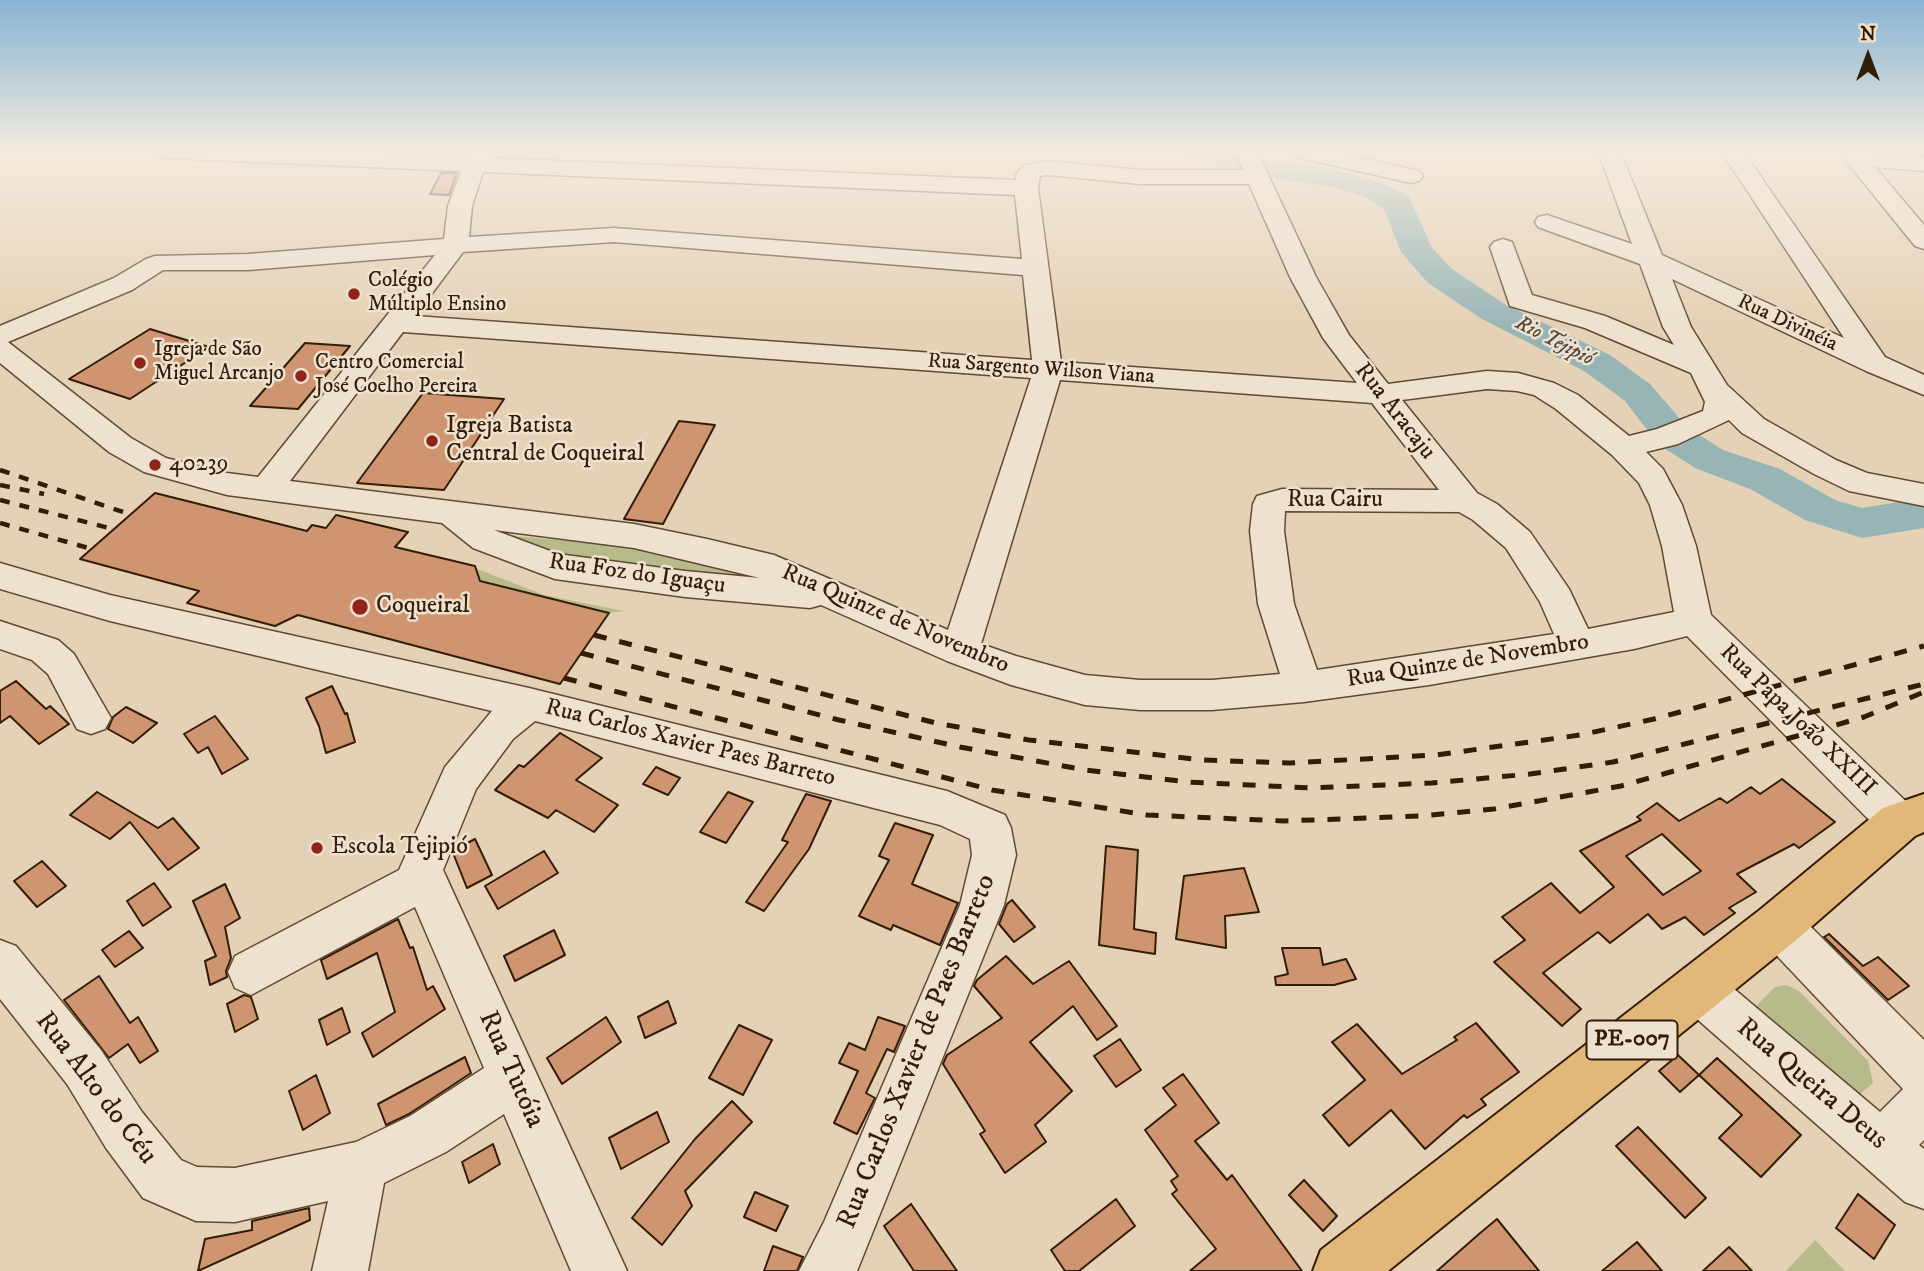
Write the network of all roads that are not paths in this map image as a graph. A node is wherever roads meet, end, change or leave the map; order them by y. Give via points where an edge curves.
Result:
1 (460, 210) edge
2 (1028, 210) edge
3 (1273, 210) edge
4 (1632, 210) edge
5 (1772, 210) edge
6 (1898, 210) edge
7 (1547, 222) dead end
8 (1924, 241) edge
9 (456, 245) junction
10 (1503, 247) dead end
11 (1652, 260) junction
12 (1034, 268) junction
13 (398, 323) junction
14 (0, 336) edge
15 (0, 349) edge
16 (1876, 365) junction
17 (1048, 371) junction
18 (1924, 386) edge
19 (1711, 391) junction
20 (1378, 394) junction
21 (1623, 448) junction
22 (267, 488) junction
23 (1924, 495) edge
24 (1465, 501) junction
25 (0, 576) edge
26 (839, 597) joint
27 (1694, 621) junction
28 (0, 635) edge
29 (1577, 645) junction
30 (960, 651) junction
31 (1304, 687) junction
32 (529, 704) junction
33 (91, 718) dead end
34 (1912, 818) edge
35 (990, 828) joint
36 (423, 874) junction
37 (1778, 925) junction
38 (0, 962) edge
39 (251, 972) dead end
40 (1696, 988) junction
41 (1924, 1075) edge
42 (513, 1078) junction
43 (1924, 1103) edge
44 (1883, 1146) junction
45 (362, 1167) junction
46 (1924, 1183) edge
47 (340, 1271) edge
48 (599, 1271) edge
49 (827, 1271) edge
50 (1342, 1271) edge

1 - 9 street
2 - 12 street
3 - 20 street, Rua Aracaju via 1321,312
4 - 11 street
5 - 16 street
6 - 8 street
7 - 11 street, Rua Divinéia
9 - 12 street via 614,235
9 - 13 street
9 - 14 street via 248,262 158,263 123,284
10 - 19 street via 1520,299 1595,322
11 - 16 street, Rua Divinéia
11 - 19 street via 1677,327
12 - 17 street
13 - 17 street, Rua Sargento Wilson Viana
13 - 22 street
15 - 22 street via 120,445 155,465
16 - 18 street, Rua Divinéia
17 - 20 street, Rua Sargento Wilson Viana
17 - 30 street
19 - 21 street via 1667,438
19 - 23 street via 1753,426 1825,467 1860,483
20 - 21 street, Rua Sargento Wilson Viana via 1487,380 1518,382 1567,402
20 - 24 street, Rua Aracaju
21 - 27 street, Rua Sargento Wilson Viana via 1652,477 1666,505
22 - 26 street, Rua Foz do Iguaçu via 448,513 485,540 555,566 685,584
24 - 29 street, Rua Aracaju via 1493,517 1518,540 1556,598
24 - 31 street, Rua Cairu via 1282,500 1269,504 1267,531 1276,604
25 - 32 street, Rua Carlos Xavier Paes Barreto via 176,624
26 - 30 street, Rua Quinze de Novembro
27 - 29 street, Rua Quinze de Novembro
27 - 34 street, Rua Papa João XXIII
28 - 33 street via 45,650 61,664
29 - 31 street, Rua Quinze de Novembro
30 - 31 street, Rua Quinze de Novembro via 1085,690 1212,695
32 - 35 street, Rua Carlos Xavier Paes Barreto via 947,809
32 - 36 street via 499,727 465,771 444,810
34 - 37 main road, PE-007
35 - 49 street, Rua Carlos Xavier de Paes Barreto via 994,855 982,905
36 - 39 street
36 - 42 street, Rua Tutóia
37 - 40 main road, PE-007
37 - 41 street
38 - 45 street, Rua Alto do Céu via 84,1067 162,1179 196,1194 235,1195
40 - 44 street, Rua Queira Deus
40 - 50 main road, PE-007
42 - 45 street, Rua Alto do Céu via 428,1134
42 - 48 street, Rua Tutóia
43 - 44 street
44 - 46 street, Rua Queira Deus
45 - 47 street

